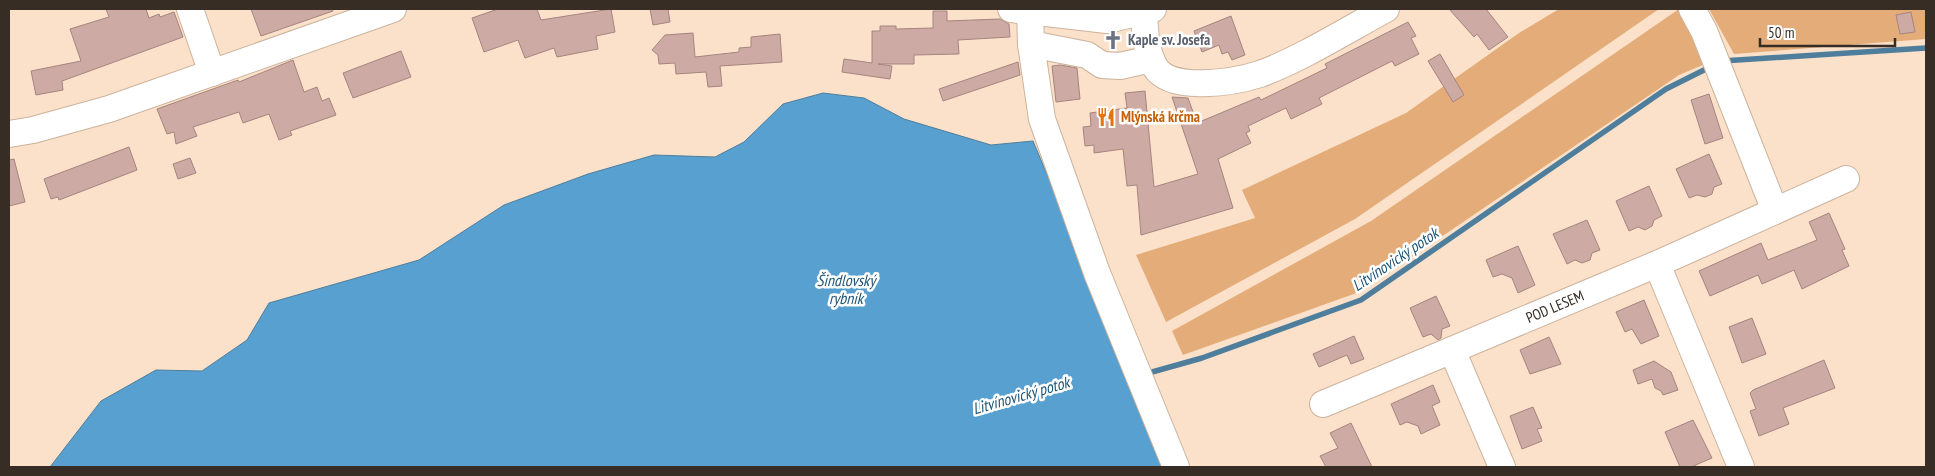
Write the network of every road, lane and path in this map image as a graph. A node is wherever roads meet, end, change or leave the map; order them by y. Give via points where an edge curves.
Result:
1 (190, 9) edge
2 (393, 9) edge
3 (1386, 9) edge
4 (1692, 9) edge
5 (1148, 10) edge
6 (1020, 11) edge
7 (1031, 44) junction
8 (1151, 59) junction
9 (212, 73) junction
10 (9, 134) edge
11 (1846, 179) dead end
12 (1775, 211) junction
13 (1657, 264) junction
14 (1452, 350) junction
15 (1323, 404) dead end
16 (1176, 467) edge
17 (1502, 467) edge
18 (1741, 467) edge

1 - 9 street
2 - 9 street
3 - 8 street via 1260,74 1230,81 1180,82 1156,68
4 - 12 street via 1704,31
5 - 6 street via 1107,20
5 - 8 street via 1148,52
6 - 7 street
7 - 8 street via 1087,55 1102,65 1120,66
7 - 16 street via 1042,120 1097,273
9 - 10 street via 109,109
11 - 12 street, POD LESEM
12 - 13 street, POD LESEM
13 - 14 street, POD LESEM
13 - 18 street
14 - 15 street, POD LESEM
14 - 17 street

